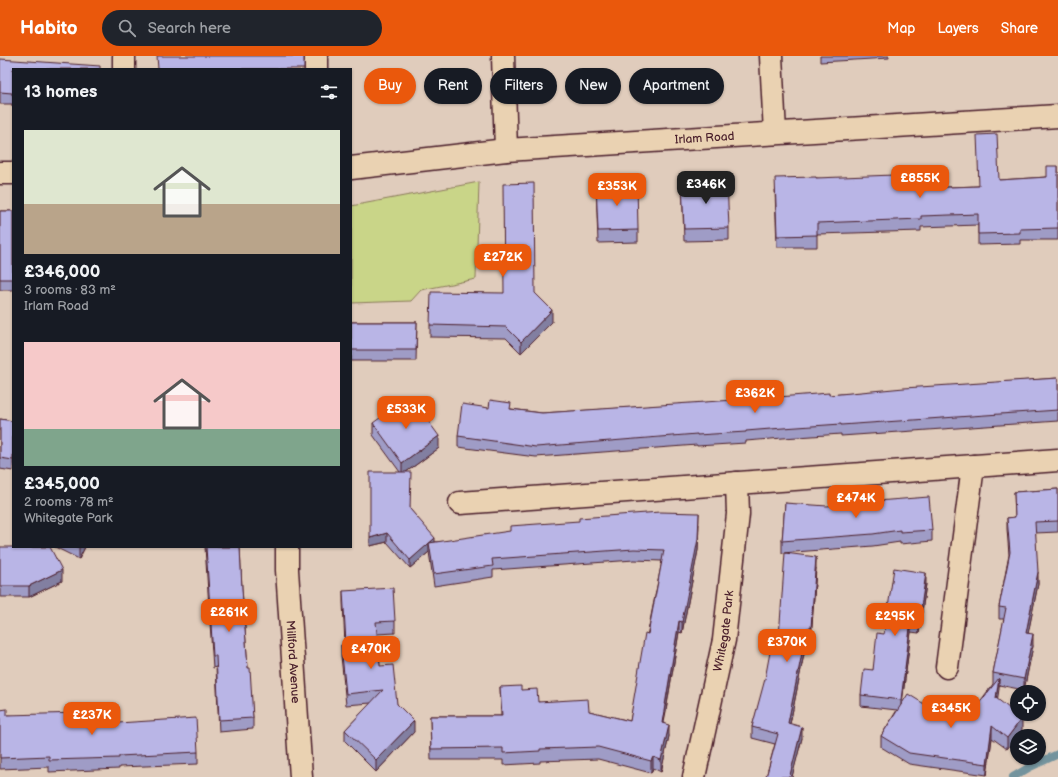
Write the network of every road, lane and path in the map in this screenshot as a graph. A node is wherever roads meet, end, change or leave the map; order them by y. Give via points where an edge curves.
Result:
1 (124, 56) edge
2 (316, 56) edge
3 (503, 56) edge
4 (771, 56) edge
5 (124, 68) edge
6 (316, 68) edge
7 (1058, 116) edge
8 (776, 133) junction
9 (506, 150) junction
10 (352, 168) edge
11 (0, 173) edge
12 (12, 173) edge
13 (1058, 460) edge
14 (973, 466) junction
15 (737, 483) junction
16 (460, 503) dead end
17 (287, 548) edge
18 (947, 667) dead end
19 (301, 777) edge
20 (694, 777) edge

1 - 5 street
2 - 6 street
3 - 9 street
4 - 8 street
7 - 8 street, Irlam Road
8 - 9 street, Irlam Road
9 - 10 street, Irlam Road
11 - 12 street
13 - 14 street
14 - 15 street
14 - 18 street
15 - 16 street
15 - 20 street, Whitegate Park via 738,514 724,640
17 - 19 street, Millford Avenue

